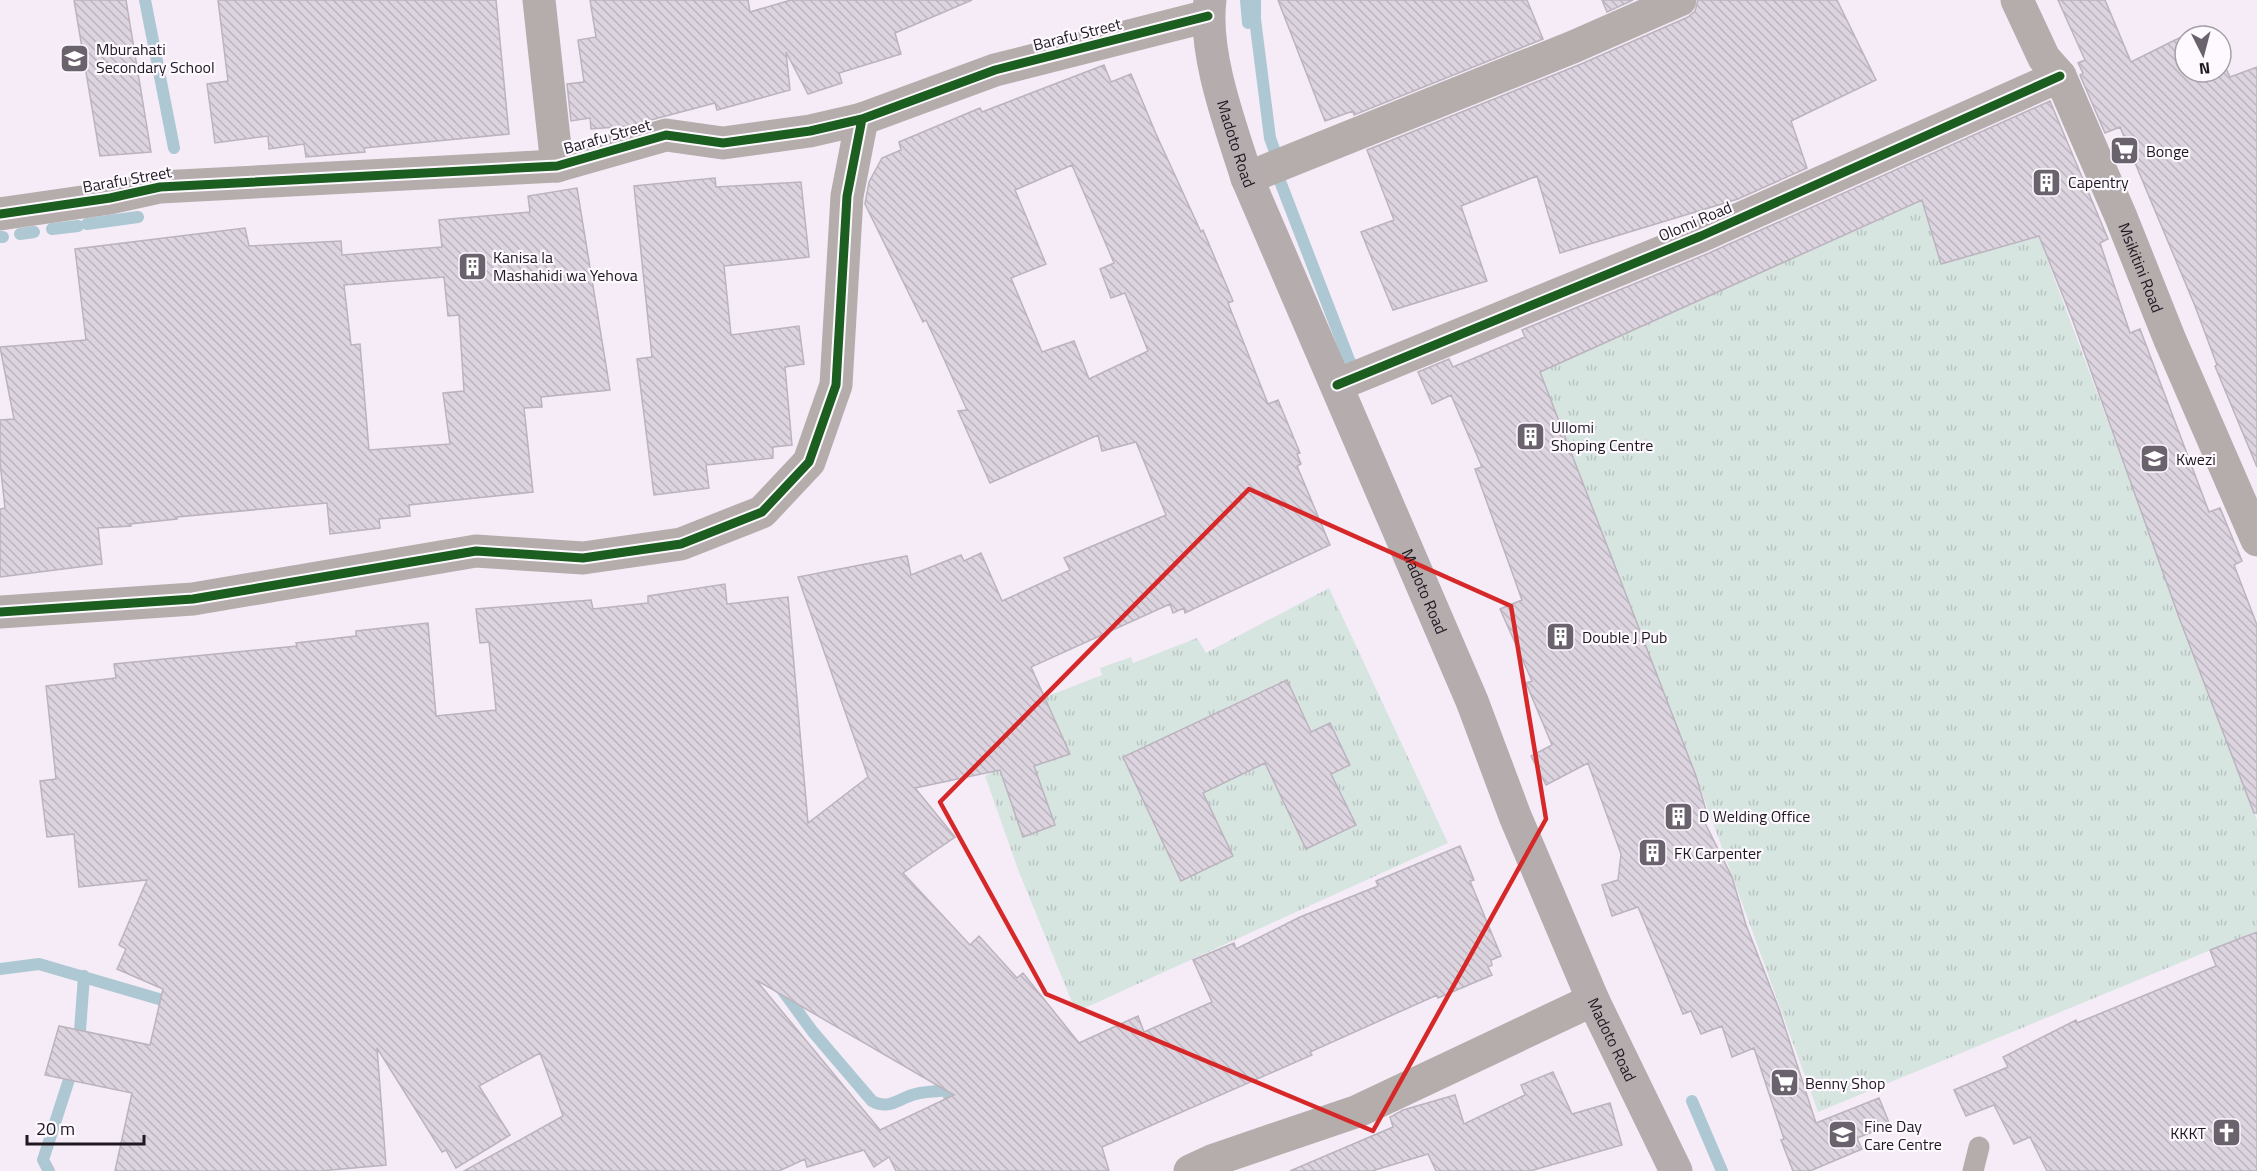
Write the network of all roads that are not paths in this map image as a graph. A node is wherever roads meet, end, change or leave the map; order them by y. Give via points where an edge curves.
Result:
1 (539, 0) edge
2 (1680, 0) edge
3 (2017, 0) edge
4 (1209, 8) edge
5 (2060, 76) junction
6 (862, 119) junction
7 (557, 166) junction
8 (1247, 178) junction
9 (0, 214) edge
10 (1337, 385) junction
11 (2257, 540) edge
12 (0, 612) edge
13 (1593, 1000) junction
14 (1979, 1147) dead end
15 (1190, 1171) edge
16 (1676, 1171) edge
17 (1973, 1171) edge

1 - 7 street
2 - 8 street
3 - 5 street, Msikitini Road via 2044,58
4 - 6 street, Barafu Street via 995,70
4 - 8 main road, Madoto Road via 1219,90
5 - 10 street, Olomi Road via 1701,236
5 - 11 street, Msikitini Road
6 - 7 street, Barafu Street via 723,143 666,135
6 - 12 street via 847,196 836,385 809,462 762,512 681,544 583,558 476,551 193,599
7 - 9 street, Barafu Street via 160,187
8 - 10 main road, Madoto Road
10 - 13 main road, Madoto Road via 1472,701 1515,816
13 - 15 street via 1358,1111
13 - 16 main road, Madoto Road
14 - 17 lane

